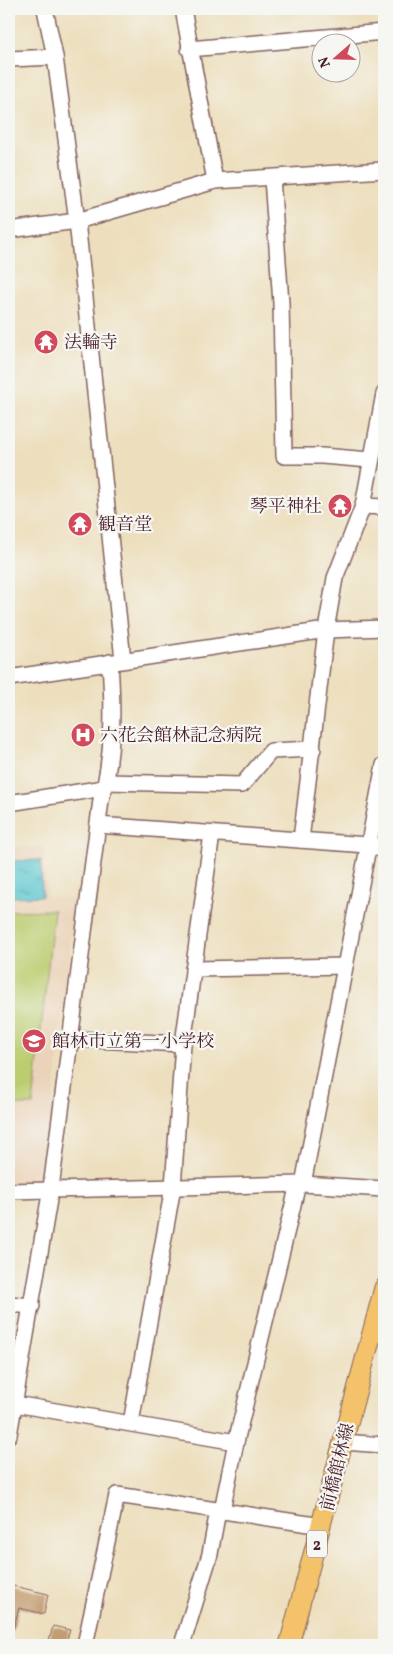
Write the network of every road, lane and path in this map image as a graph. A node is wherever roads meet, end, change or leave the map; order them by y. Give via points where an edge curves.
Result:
1 (45, 9) edge
2 (182, 9) edge
3 (384, 32) edge
4 (189, 49) junction
5 (55, 57) junction
6 (9, 59) edge
7 (384, 170) edge
8 (272, 178) junction
9 (215, 181) junction
10 (77, 221) junction
11 (9, 230) edge
12 (384, 394) edge
13 (370, 460) junction
14 (363, 506) junction
15 (384, 507) edge
16 (384, 628) edge
17 (326, 630) junction
18 (116, 661) junction
19 (9, 678) edge
20 (313, 749) junction
21 (384, 765) edge
22 (105, 785) junction
23 (9, 803) edge
24 (98, 825) junction
25 (212, 834) junction
26 (301, 840) junction
27 (368, 846) junction
28 (384, 850) edge
29 (345, 966) junction
30 (193, 969) junction
31 (72, 1039) junction
32 (183, 1044) junction
33 (300, 1184) junction
34 (173, 1187) junction
35 (52, 1188) junction
36 (384, 1189) edge
37 (9, 1191) edge
38 (384, 1288) edge
39 (9, 1304) edge
40 (32, 1306) junction
41 (12, 1403) edge
42 (131, 1423) junction
43 (9, 1435) edge
44 (236, 1442) junction
45 (343, 1442) junction
46 (384, 1446) edge
47 (222, 1510) junction
48 (322, 1526) junction
49 (85, 1645) edge
50 (182, 1645) edge
51 (289, 1645) edge

1 - 5 street
2 - 4 street
3 - 4 street
4 - 9 street
5 - 6 street
5 - 10 street
7 - 8 street
8 - 9 street
8 - 13 street via 281,303 284,456
9 - 10 street
10 - 11 street
10 - 18 street
12 - 13 street
13 - 14 street
14 - 15 street
14 - 17 street via 335,578
16 - 17 street
17 - 18 street
17 - 20 street
18 - 19 street
18 - 22 street
20 - 22 street via 271,751 242,785
20 - 26 street
21 - 27 street
22 - 23 street
22 - 24 street
24 - 25 street
24 - 31 street
25 - 26 street
25 - 30 street
26 - 27 street
27 - 28 street
27 - 29 street
29 - 30 street
29 - 33 street
30 - 32 street
31 - 32 street
31 - 35 street
32 - 34 street
33 - 34 street
33 - 36 street
33 - 44 street
34 - 35 street
34 - 42 street
35 - 37 street
35 - 40 street
38 - 45 main road, 前橋館林線 / 2
39 - 40 street
40 - 41 street
41 - 42 street
41 - 43 street
42 - 44 street
44 - 47 street
45 - 46 street
45 - 48 main road, 前橋館林線 / 2
47 - 48 street
47 - 49 street via 117,1495
47 - 50 street via 217,1516 210,1554
48 - 51 main road, 前橋館林線 / 2

